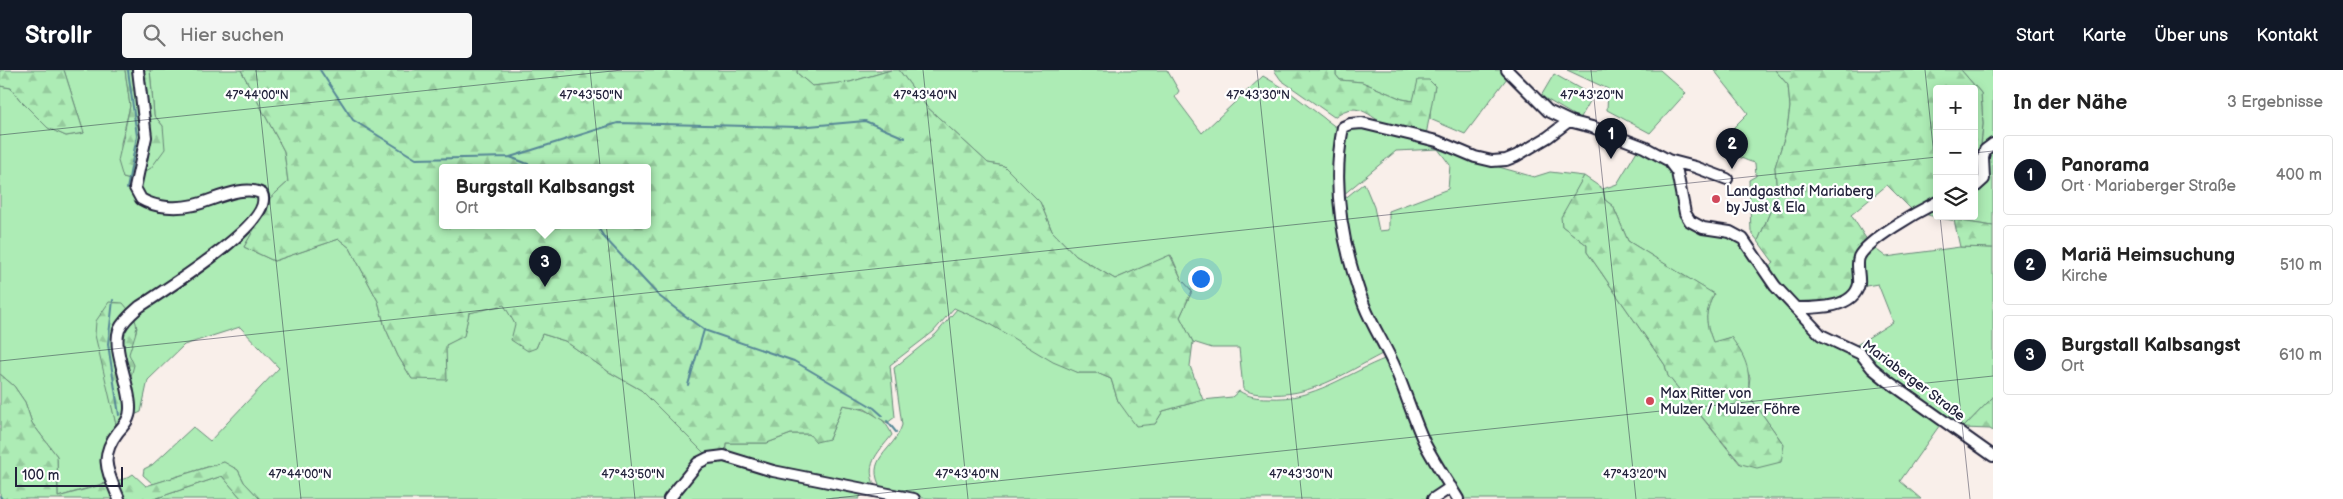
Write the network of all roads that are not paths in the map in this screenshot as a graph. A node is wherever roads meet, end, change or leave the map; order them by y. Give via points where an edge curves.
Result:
1 (138, 70) edge
2 (1507, 70) edge
3 (1569, 121) junction
4 (1993, 144) edge
5 (1668, 160) junction
6 (1726, 180) dead end
7 (1978, 184) edge
8 (1933, 204) edge
9 (1796, 308) junction
10 (1993, 456) edge
11 (1451, 488) junction
12 (119, 499) edge
13 (669, 499) edge
14 (914, 499) edge
15 (1433, 499) edge
16 (1458, 499) edge

1 - 12 street via 146,137 135,188 141,200 177,207 251,190 262,194 264,200 262,208 241,233 139,307 119,330 119,350 130,409 128,422 106,453 106,465
2 - 3 street via 1548,111
3 - 5 street via 1592,127
3 - 11 street via 1516,156 1492,161 1437,142 1362,123 1343,127 1338,187 1349,256 1365,306 1395,368 1425,443
4 - 7 street via 1985,150 1984,179
5 - 6 street
5 - 9 street, Mariaberger Straße via 1677,172 1685,213 1690,221 1743,239 1775,286
8 - 9 street via 1908,217 1859,257 1859,281 1855,294 1835,305
9 - 10 street, Mariaberger Straße via 1821,335 1861,354 1889,382
11 - 15 street
11 - 16 street
13 - 14 street via 698,463 724,456 773,471

